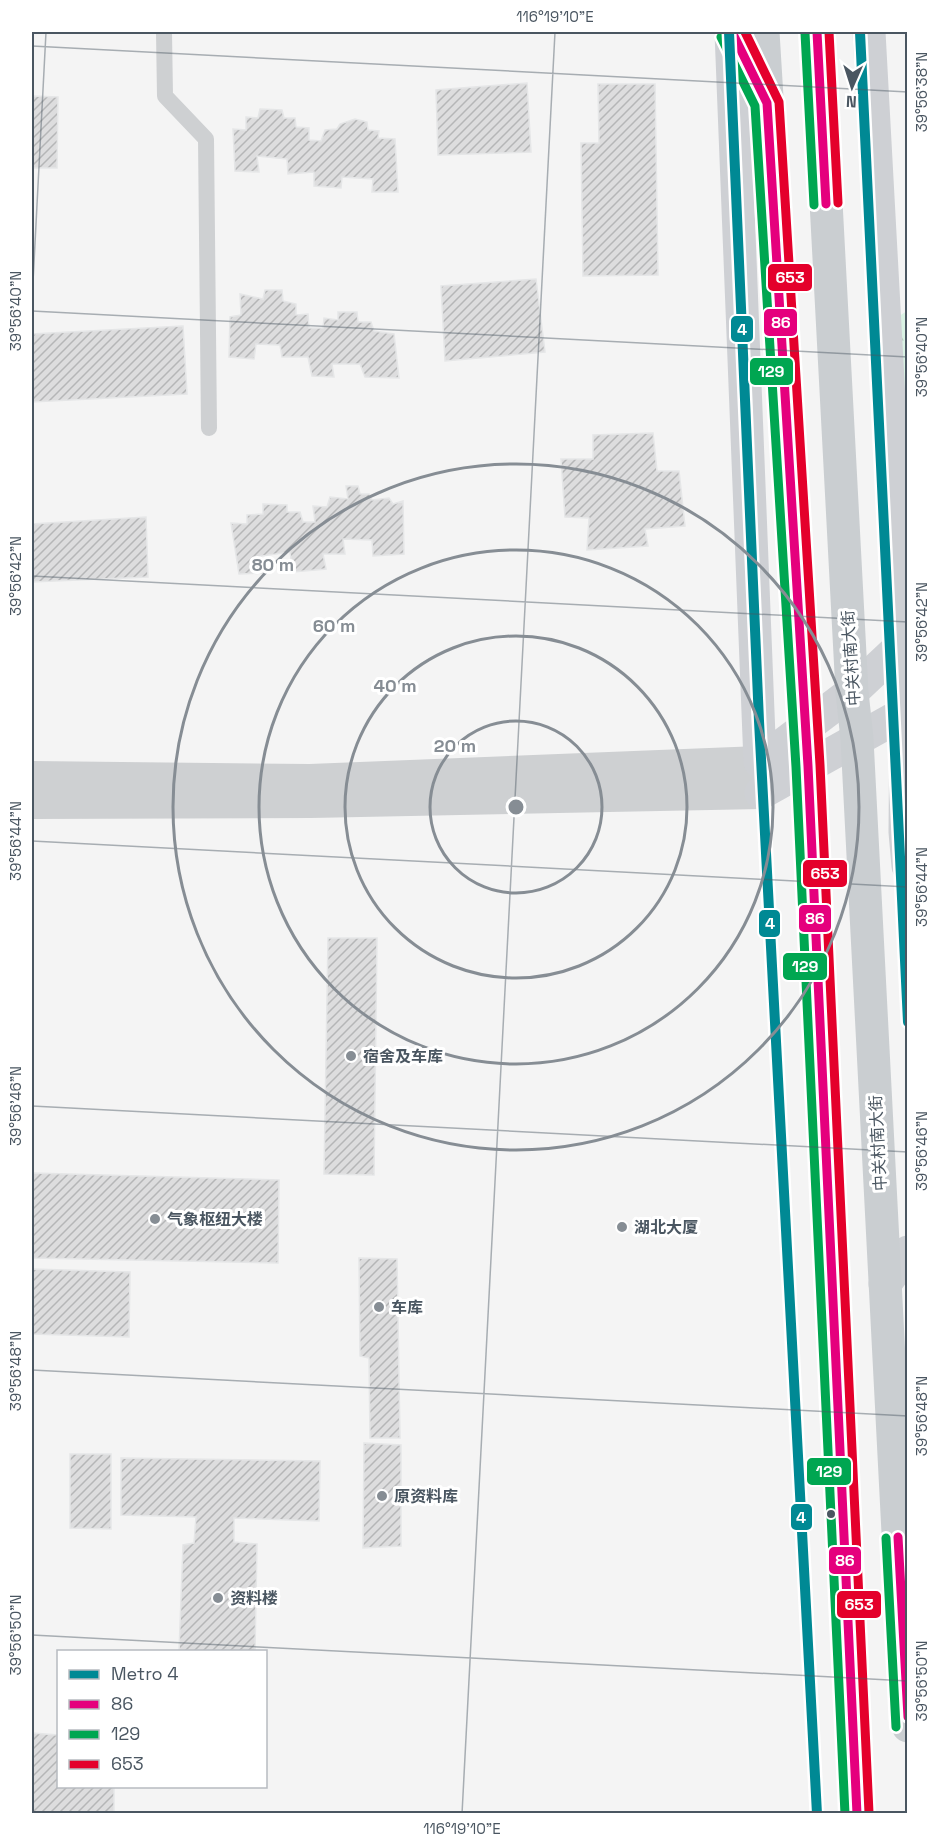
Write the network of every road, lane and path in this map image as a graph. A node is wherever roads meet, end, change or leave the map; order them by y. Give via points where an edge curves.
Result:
1 (164, 32) edge
2 (731, 32) edge
3 (763, 32) edge
4 (817, 32) edge
5 (869, 32) edge
6 (767, 103) junction
7 (209, 428) dead end
8 (904, 646) edge
9 (852, 692) junction
10 (907, 711) edge
11 (805, 728) junction
12 (857, 740) junction
13 (808, 766) junction
14 (32, 777) edge
15 (761, 778) junction
16 (32, 803) edge
17 (908, 866) edge
18 (908, 1252) edge
19 (885, 1284) junction
20 (908, 1725) edge
21 (857, 1814) edge

1 - 7 lane via 165,96 206,139
2 - 6 main road
2 - 15 street
3 - 6 main road
4 - 9 main road, 中关村南大街
5 - 8 street
6 - 11 main road
8 - 9 street
8 - 10 street
9 - 11 street
9 - 12 main road, 中关村南大街
10 - 12 street
10 - 17 street
11 - 13 main road
11 - 15 street
12 - 13 street
12 - 19 main road, 中关村南大街
13 - 15 street
13 - 21 main road
14 - 15 street
15 - 16 street via 311,802
18 - 19 street
19 - 20 main road, 中关村南大街

